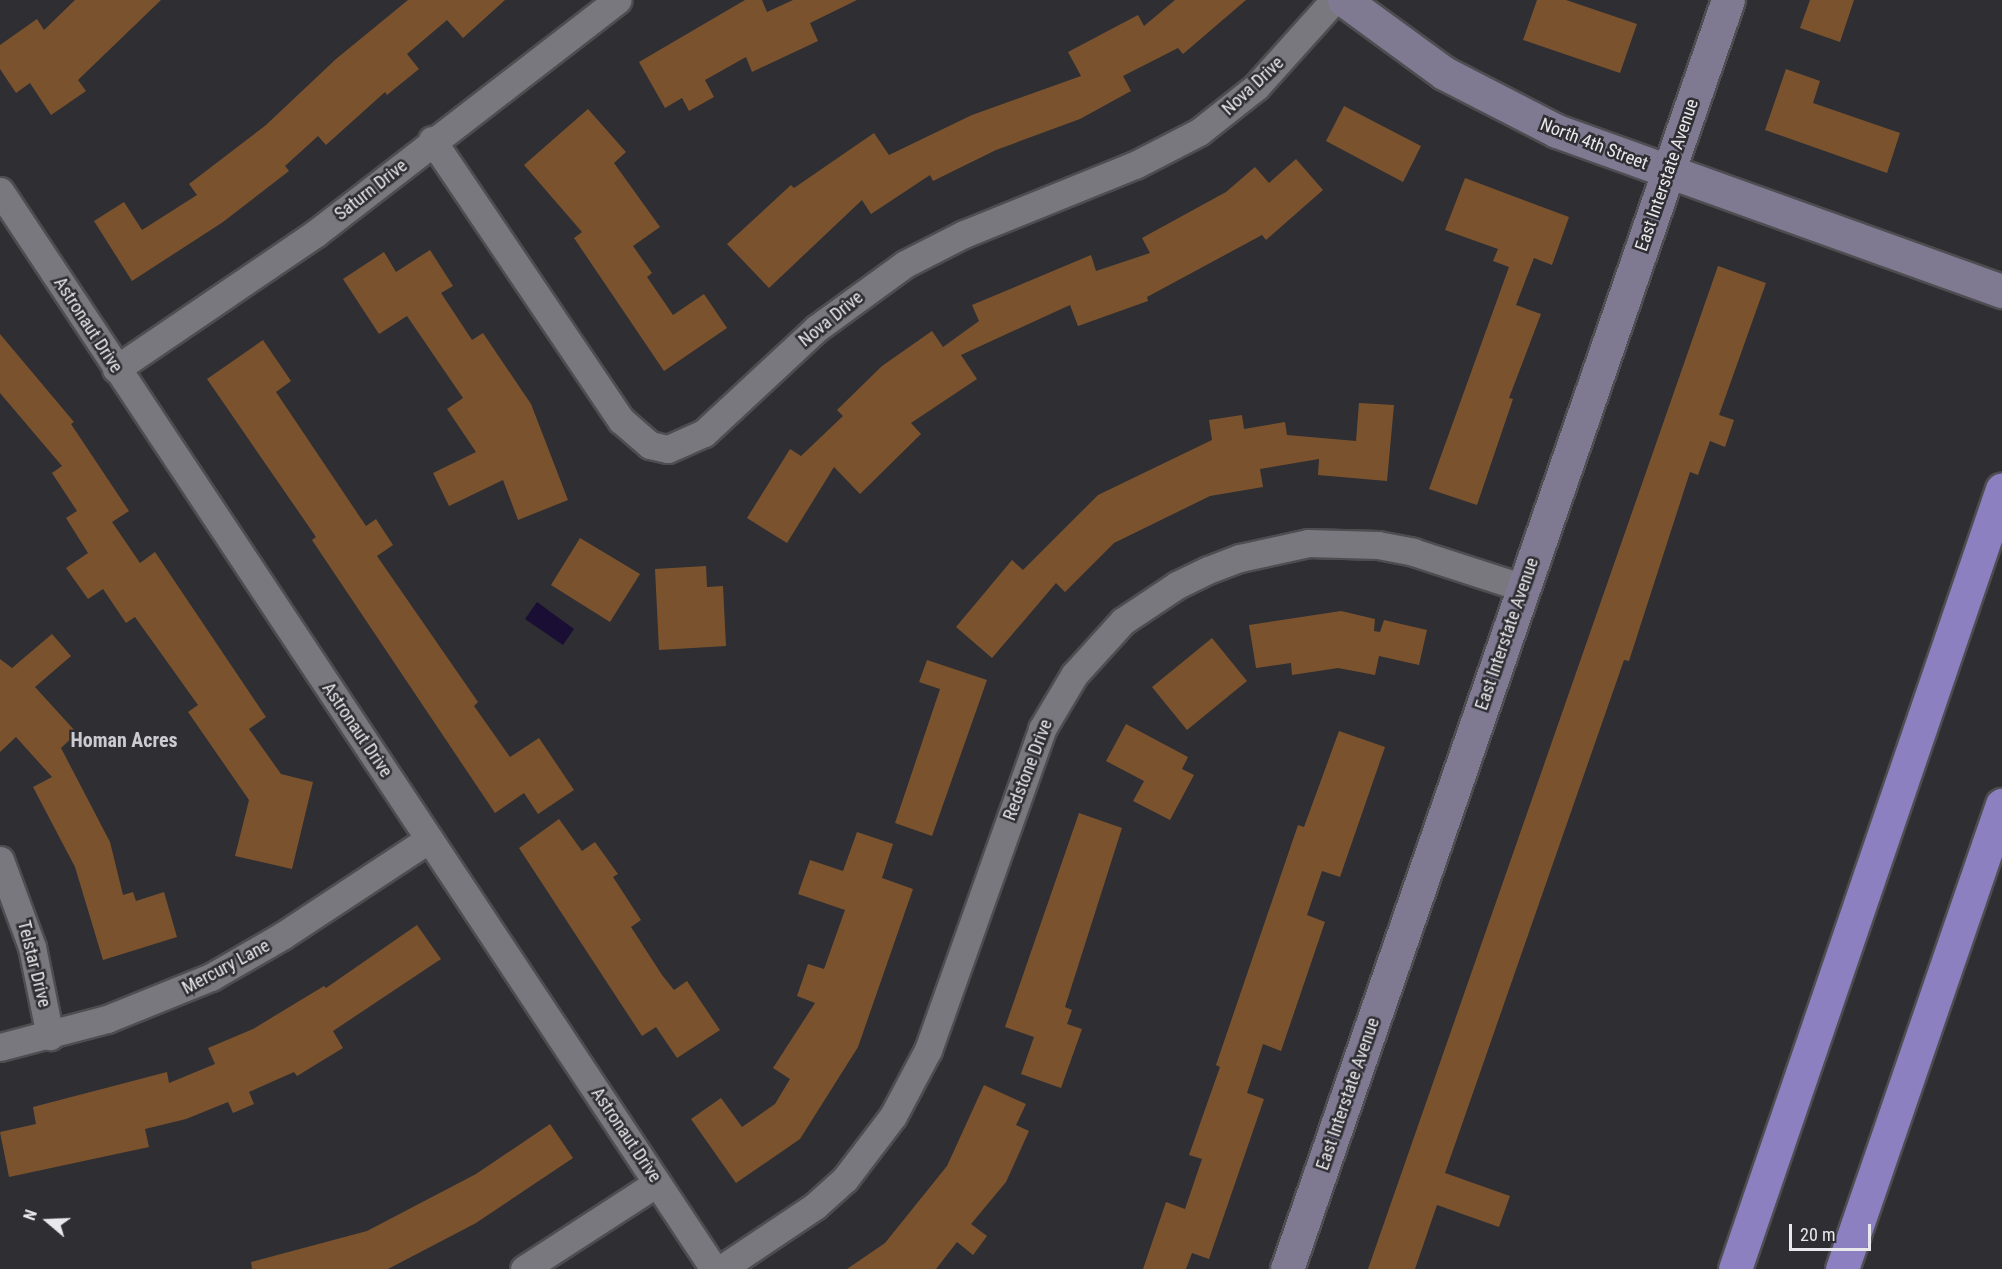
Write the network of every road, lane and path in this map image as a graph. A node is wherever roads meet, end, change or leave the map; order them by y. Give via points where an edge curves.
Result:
1 (617, 0) edge
2 (1334, 0) edge
3 (1344, 0) edge
4 (1728, 0) edge
5 (432, 140) junction
6 (1668, 172) junction
7 (0, 191) edge
8 (2002, 291) edge
9 (116, 369) junction
10 (2002, 489) edge
11 (1524, 588) junction
12 (2002, 805) edge
13 (429, 839) junction
14 (0, 860) edge
15 (50, 1036) junction
16 (0, 1047) edge
17 (657, 1183) junction
18 (524, 1269) edge
19 (714, 1269) edge
20 (721, 1269) edge
21 (1287, 1269) edge
22 (1735, 1269) edge
23 (1842, 1269) edge

1 - 5 street, Saturn Drive
2 - 5 street, Nova Drive via 1256,87 1199,132 1135,165 964,234 905,264 817,328 704,433 668,449 650,444 621,420
3 - 6 street, North 4th Street via 1402,46 1486,96 1557,131
4 - 6 street, East Interstate Avenue
5 - 9 street, Saturn Drive via 316,233
6 - 8 street, North 4th Street
6 - 11 street, East Interstate Avenue
7 - 9 street, Astronaut Drive
9 - 13 street, Astronaut Drive
10 - 22 highway
11 - 20 street, Redstone Drive via 1413,552 1308,543 1240,558 1208,570 1168,590 1123,621 1074,675 1042,729 928,1050 893,1116 845,1179 815,1206
11 - 21 street, East Interstate Avenue
12 - 23 highway
13 - 15 street, Mercury Lane via 282,936 211,977 140,1008
13 - 17 street, Astronaut Drive
14 - 15 street, Telstar Drive via 32,947
15 - 16 street, Mercury Lane
17 - 18 street
17 - 19 street, Astronaut Drive

